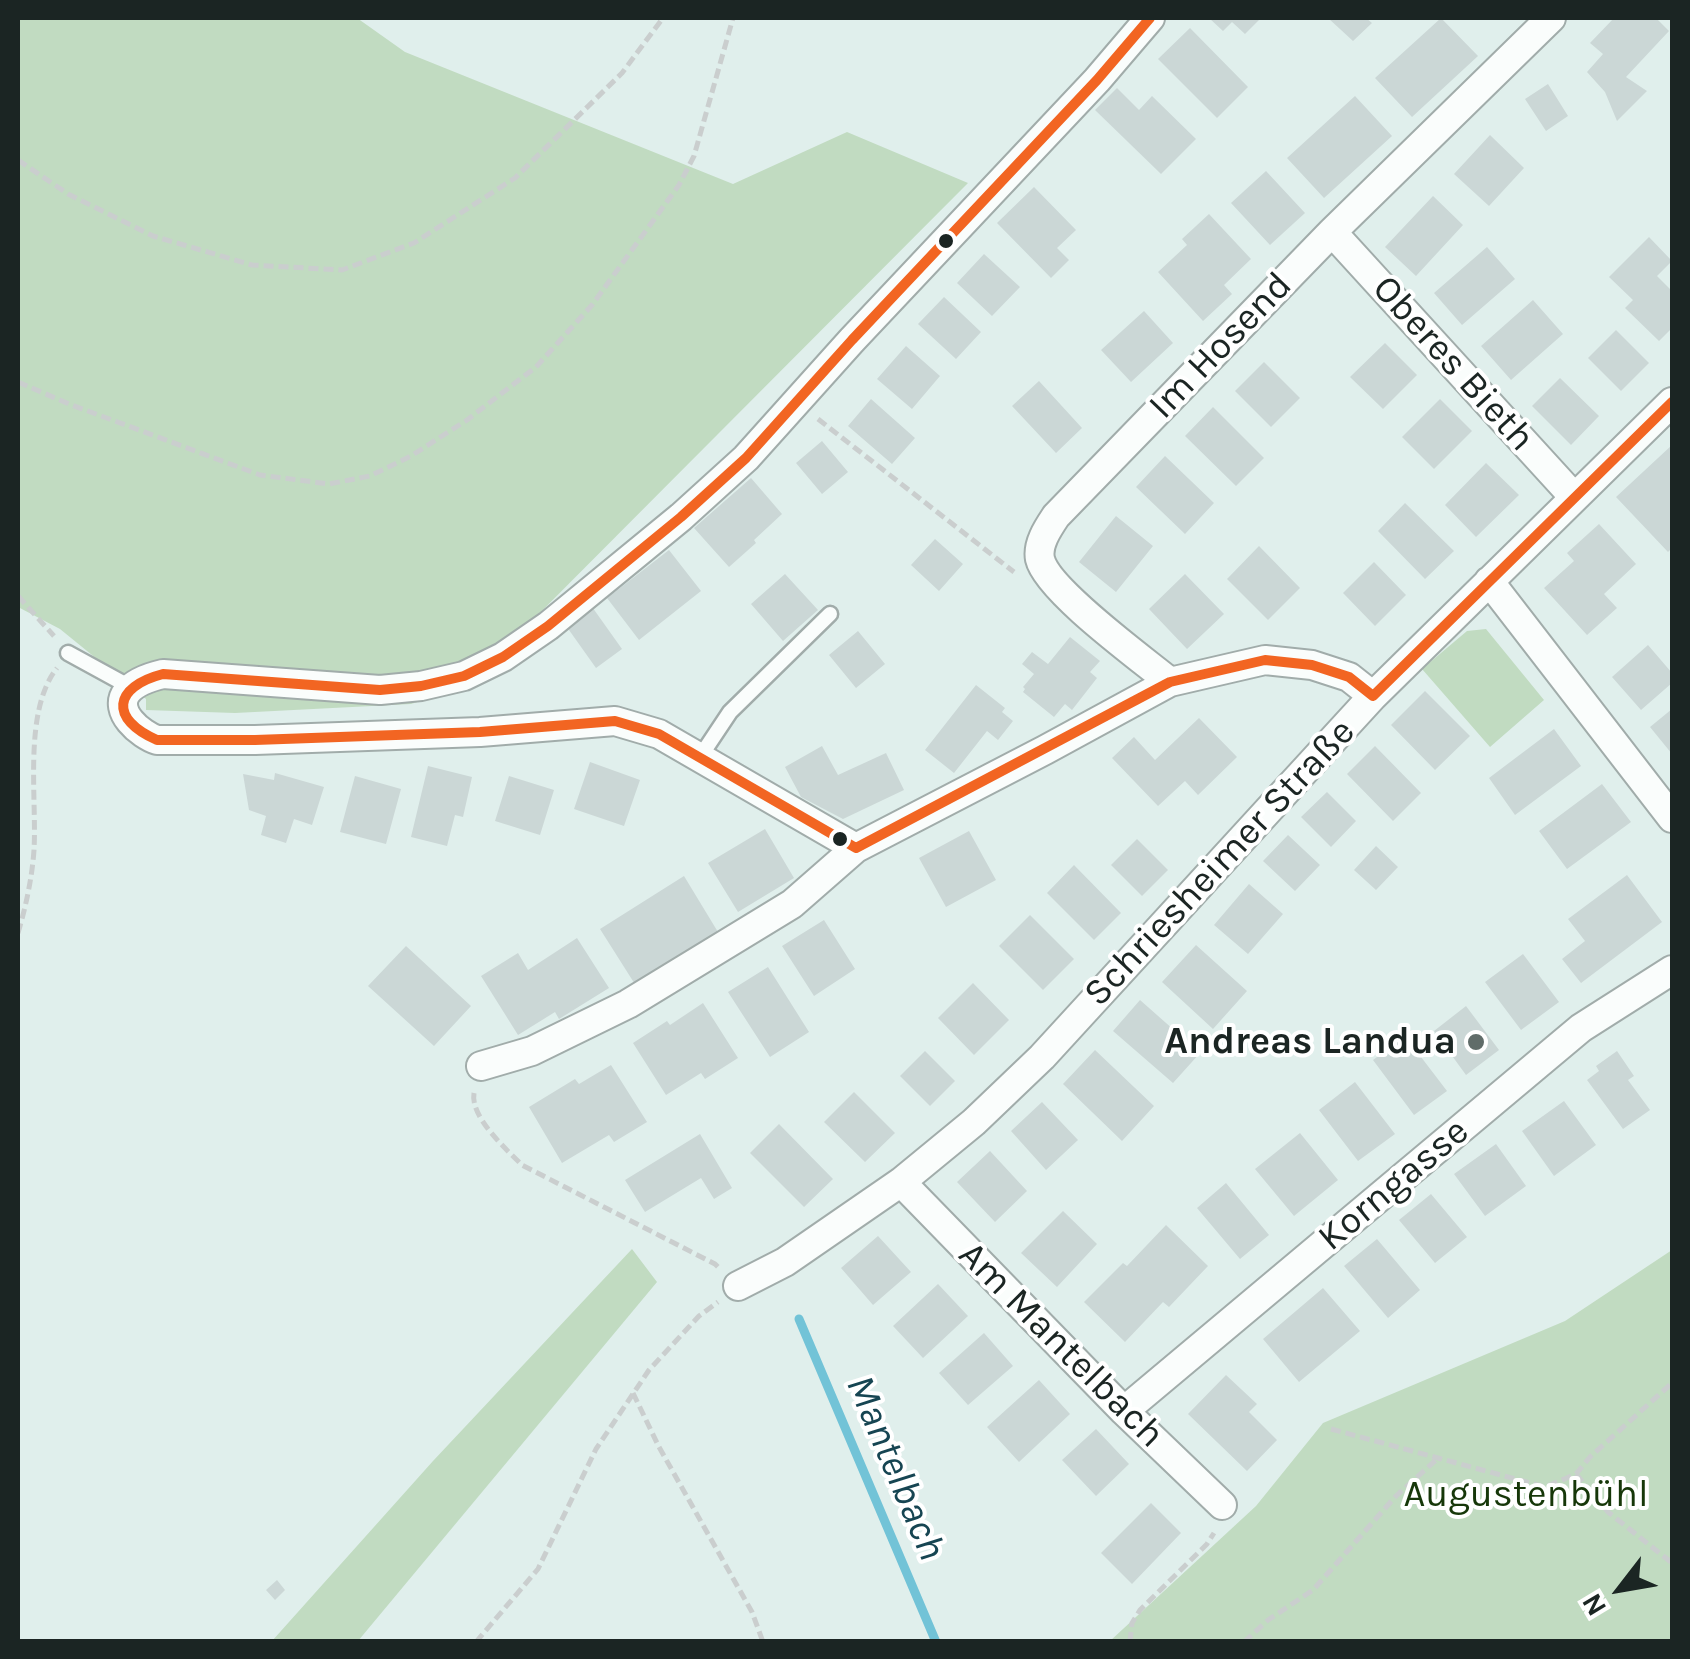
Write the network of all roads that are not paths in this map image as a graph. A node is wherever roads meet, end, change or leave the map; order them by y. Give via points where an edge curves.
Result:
1 (1150, 18) edge
2 (1551, 18) edge
3 (1332, 232) junction
4 (1672, 402) edge
5 (1574, 497) junction
6 (1489, 581) junction
7 (830, 614) dead end
8 (68, 653) road end
9 (1170, 682) junction
10 (132, 688) junction
11 (1373, 696) junction
12 (700, 757) junction
13 (1672, 818) edge
14 (856, 848) junction
15 (1672, 970) edge
16 (482, 1066) road end
17 (901, 1182) junction
18 (738, 1286) road end
19 (1124, 1412) junction
20 (1222, 1506) road end

1 - 10 street via 746,458 518,646 464,676 420,686 380,690 162,674
2 - 3 street, Im Hosend
3 - 5 street, Oberes Bieth
3 - 9 street, Im Hosend via 1056,516 1038,554 1062,593
4 - 5 street, Schriesheimer Straße
5 - 6 street, Schriesheimer Straße
6 - 11 street, Schriesheimer Straße
6 - 13 street
7 - 12 lane via 730,712
8 - 10 lane
9 - 11 street via 1265,660 1349,676
9 - 14 street
10 - 12 street via 125,713 156,740 480,732 615,721 660,734
11 - 17 street, Schriesheimer Straße via 1042,1058
12 - 14 street
14 - 16 street via 792,904 628,1004 532,1051
15 - 19 street, Korngasse via 1580,1028
17 - 18 street, Schriesheimer Straße via 785,1262
17 - 19 street, Am Mantelbach
19 - 20 street, Am Mantelbach

